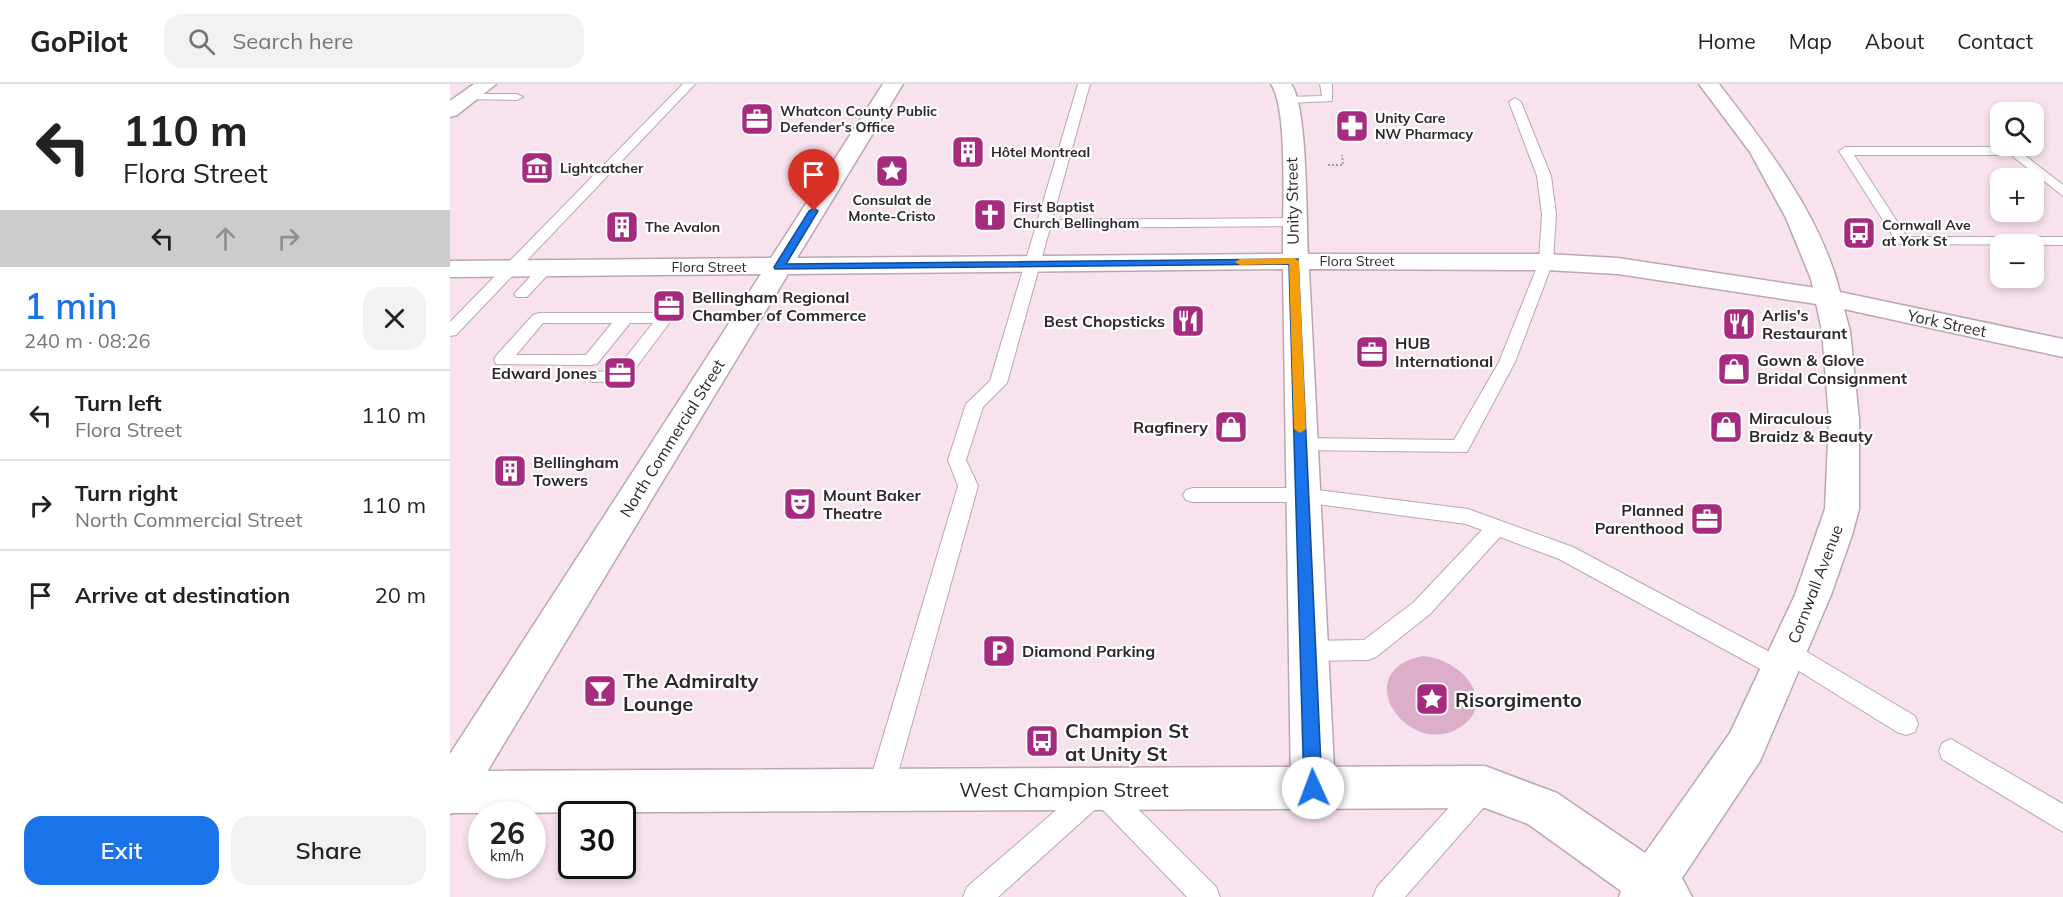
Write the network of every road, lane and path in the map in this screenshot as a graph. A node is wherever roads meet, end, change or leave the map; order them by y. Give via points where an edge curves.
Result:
1 (486, 84) edge
2 (689, 84) edge
3 (893, 84) edge
4 (1084, 84) edge
5 (1326, 84) edge
6 (1709, 84) edge
7 (1285, 92) edge
8 (469, 97) junction
9 (518, 97) dead end
10 (1515, 102) dead end
11 (450, 111) edge
12 (1342, 154) dead end
13 (1326, 165) dead end
14 (2063, 192) edge
15 (1293, 222) junction
16 (1044, 224) junction
17 (2062, 242) edge
18 (1294, 261) junction
19 (1545, 262) junction
20 (1032, 265) junction
21 (779, 267) junction
22 (546, 268) junction
23 (450, 269) edge
24 (510, 269) junction
25 (522, 294) dead end
26 (1830, 298) junction
27 (625, 318) junction
28 (450, 331) edge
29 (2063, 348) edge
30 (592, 376) dead end
31 (1300, 445) junction
32 (1193, 495) dead end
33 (1302, 495) junction
34 (1496, 528) junction
35 (1309, 651) junction
36 (1785, 661) junction
37 (1906, 724) dead end
38 (1951, 751) dead end
39 (1485, 787) junction
40 (1313, 788) junction
41 (1100, 789) junction
42 (880, 791) junction
43 (450, 793) edge
44 (2063, 819) edge
45 (1654, 892) edge
46 (977, 897) edge
47 (1206, 897) edge
48 (1387, 897) edge

1 - 8 street
2 - 24 lane
3 - 21 street, North Commercial Street
4 - 16 lane
5 - 7 lane via 1328,99
6 - 26 street, Cornwall Avenue via 1760,151 1798,218
7 - 15 street, Unity Street
8 - 9 lane
8 - 11 street
10 - 19 lane via 1544,176 1549,214
12 - 13 path via 1343,165
14 - 17 lane via 2014,151 1845,151 1903,241
15 - 16 lane
15 - 18 street, Unity Street
16 - 20 lane
18 - 19 street, Flora Street
18 - 20 street, Flora Street
18 - 31 street, Unity Street
19 - 26 street, Flora Street via 1618,266
19 - 31 lane via 1507,362 1460,447
20 - 21 street, Flora Street
20 - 42 lane via 998,383 975,404 957,460 968,486
21 - 22 street, Flora Street
21 - 43 street, North Commercial Street
22 - 24 street, Flora Street
22 - 25 lane
23 - 24 street, Flora Street
24 - 28 lane
26 - 29 street, York Street
26 - 36 street, Cornwall Avenue via 1844,419 1842,509 1832,545
27 - 27 lane via 539,318 502,360 591,360
27 - 30 lane via 665,318 620,377
31 - 33 street, Unity Street
32 - 33 lane
33 - 34 lane via 1468,517
33 - 35 street, Unity Street
34 - 35 lane via 1422,608 1368,650
34 - 36 lane via 1566,554
35 - 40 street, Unity Street
36 - 37 lane
36 - 45 street, Cornwall Avenue via 1745,747
38 - 44 lane
39 - 40 street, West Champion Street
39 - 45 street, West Champion Street via 1542,808
39 - 48 lane
40 - 41 street, West Champion Street
41 - 42 street, West Champion Street
41 - 46 lane
41 - 47 lane
42 - 43 street, West Champion Street

